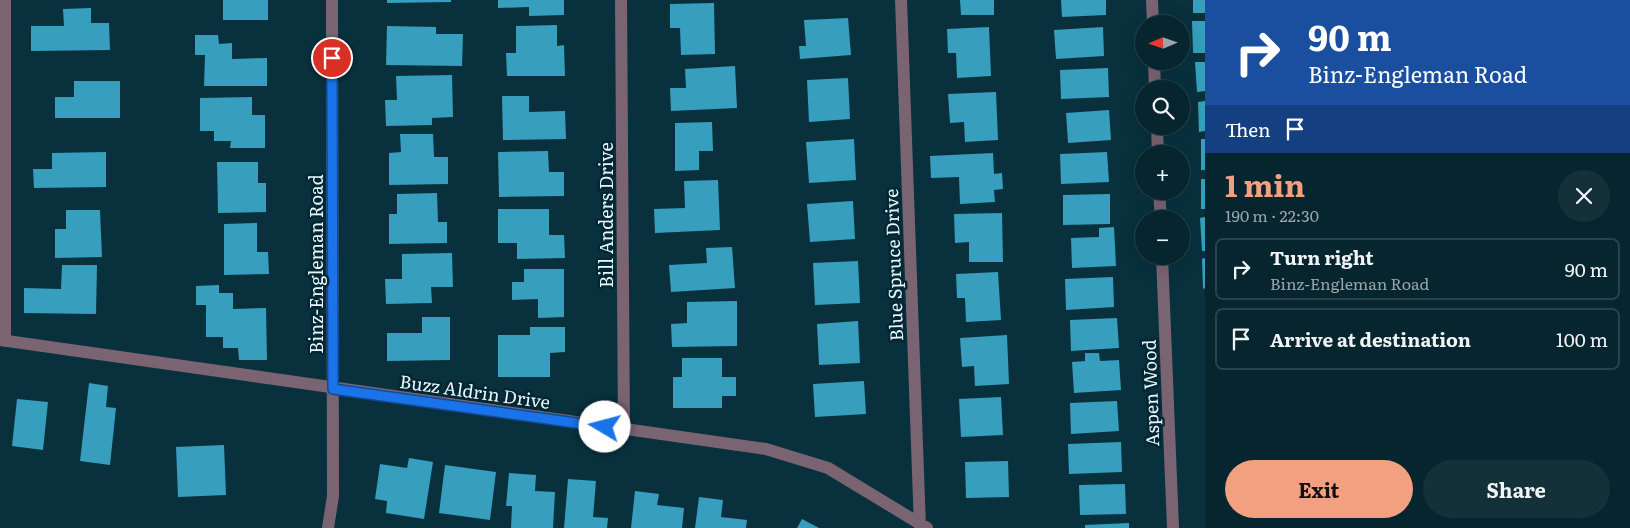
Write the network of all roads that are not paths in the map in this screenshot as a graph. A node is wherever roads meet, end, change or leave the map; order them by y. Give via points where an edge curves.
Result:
1 (4, 0) edge
2 (332, 0) edge
3 (622, 0) edge
4 (901, 0) edge
5 (1152, 0) edge
6 (1153, 15) edge
7 (1162, 265) edge
8 (2, 341) edge
9 (333, 389) junction
10 (624, 430) junction
11 (922, 526) edge
12 (328, 528) edge
13 (1173, 528) edge

1 - 8 street
2 - 9 street, Binz-Engleman Road
3 - 10 street, Bill Anders Drive
4 - 11 street, Blue Spruce Drive
5 - 6 street
7 - 13 street, Aspen Wood
8 - 9 street, Buzz Aldrin Drive
9 - 10 street, Buzz Aldrin Drive
9 - 12 street, Binz-Engleman Road via 333,496
10 - 11 street, Buzz Aldrin Drive via 766,449 794,456 828,468

